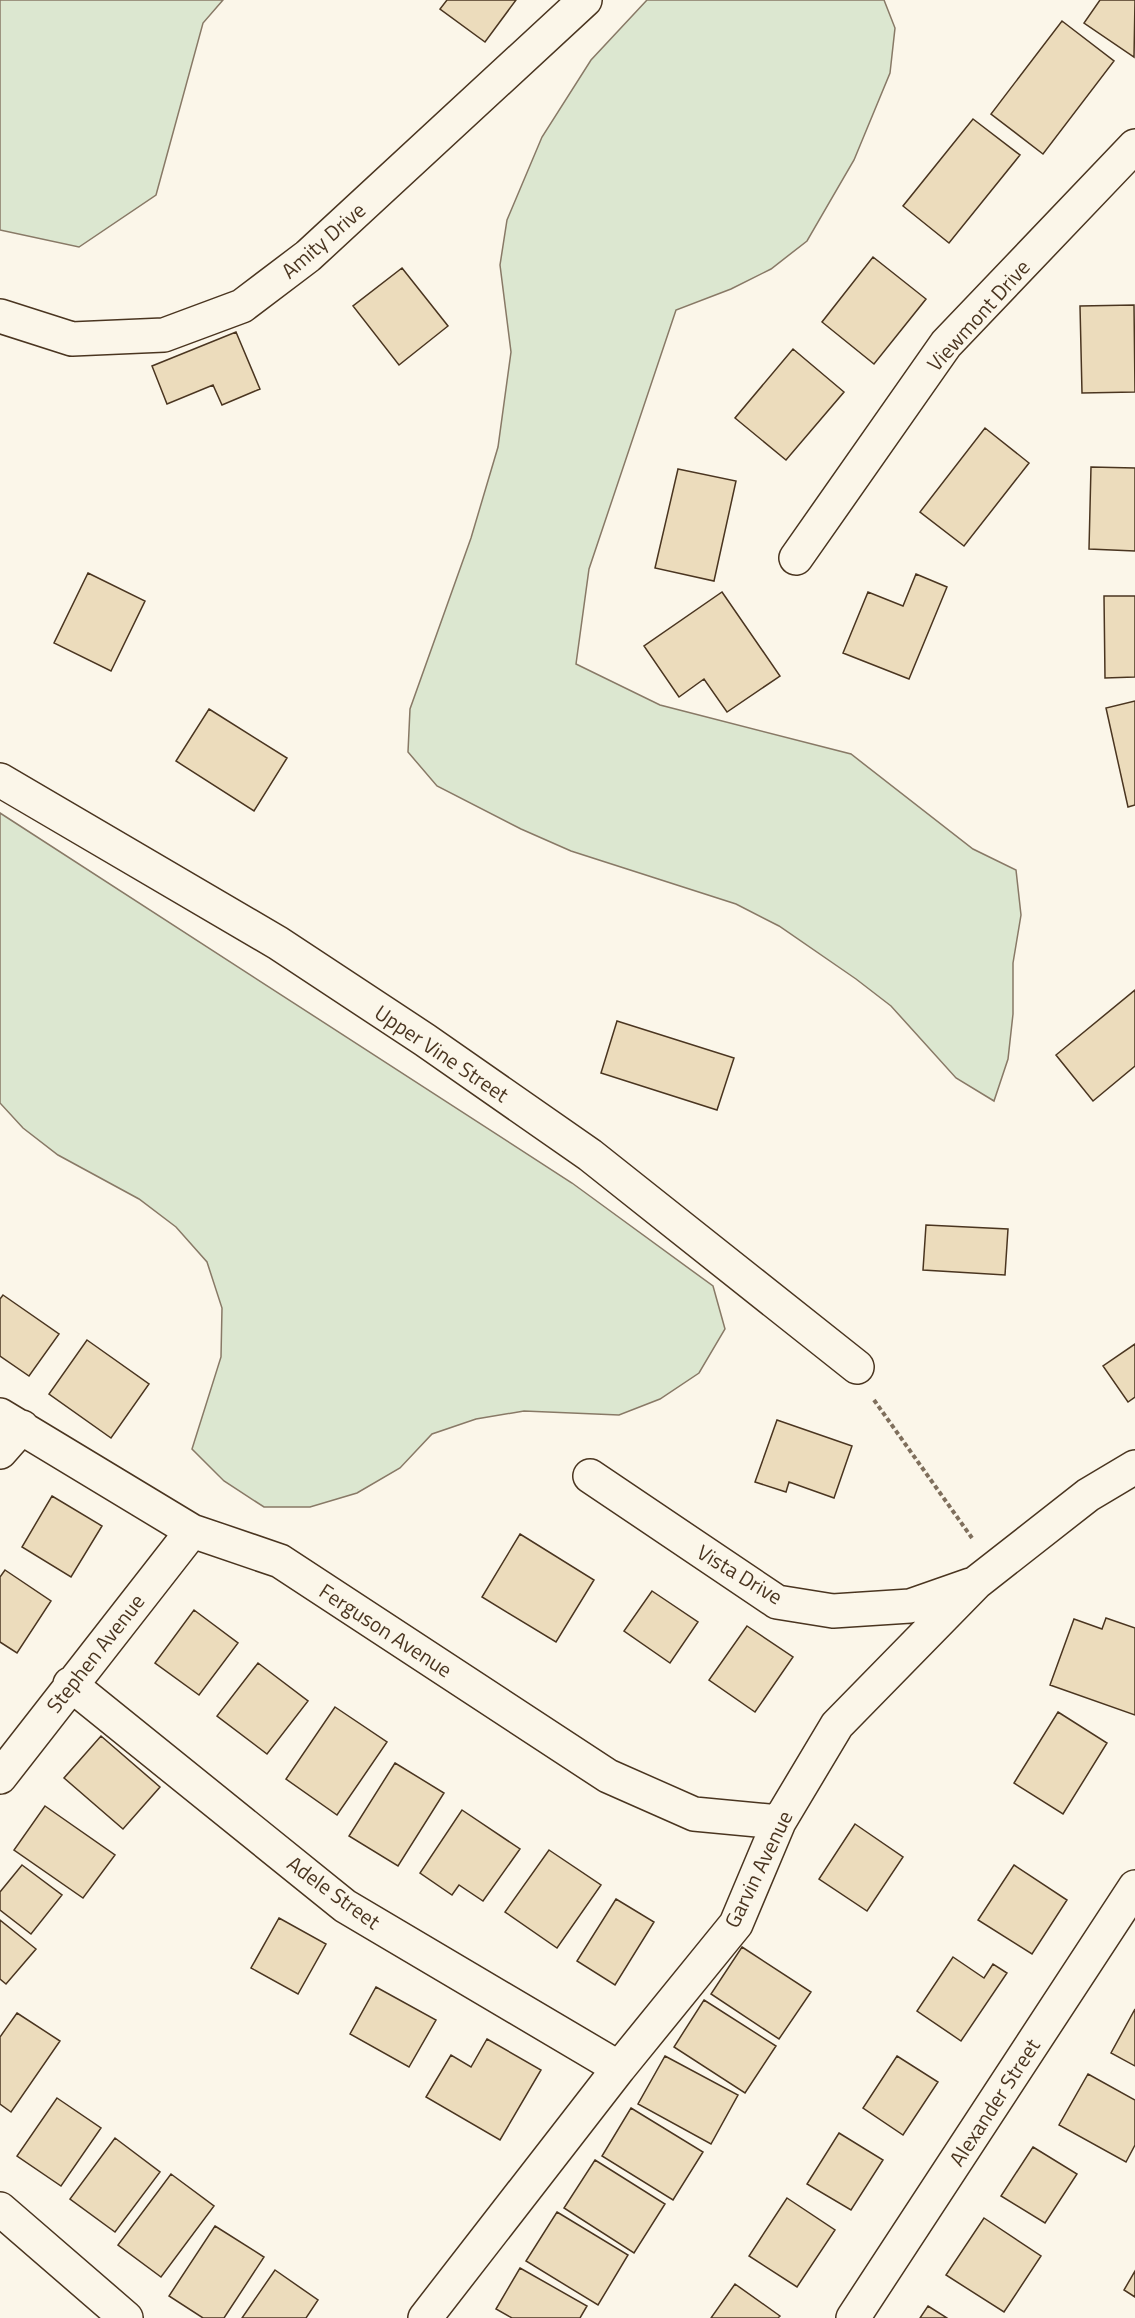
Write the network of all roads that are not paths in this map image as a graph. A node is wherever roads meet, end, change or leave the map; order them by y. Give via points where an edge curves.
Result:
1 (585, 0) edge
2 (1135, 146) edge
3 (0, 316) edge
4 (796, 558) dead end
5 (0, 780) edge
6 (857, 1367) dead end
7 (11, 1421) edge
8 (0, 1452) edge
9 (1135, 1467) edge
10 (590, 1476) dead end
11 (192, 1531) junction
12 (977, 1582) junction
13 (70, 1684) junction
14 (0, 1777) edge
15 (779, 1822) junction
16 (1135, 1887) edge
17 (619, 2068) junction
18 (0, 2209) edge
19 (126, 2318) edge
20 (425, 2318) edge
21 (853, 2318) edge

1 - 3 street, Amity Drive via 308,256 242,306 164,335 72,339
2 - 4 street, Viewmont Drive via 946,345
5 - 6 street, Upper Vine Street via 278,943 425,1040 590,1155
7 - 8 street
7 - 11 street, Ferguson Avenue
9 - 12 street, Garvin Avenue via 1088,1495
10 - 12 street, Vista Drive via 777,1602 833,1611 910,1606
11 - 13 street, Stephen Avenue
11 - 15 street, Ferguson Avenue via 280,1561 608,1776 694,1814
12 - 15 street, Garvin Avenue via 837,1725
13 - 14 street, Stephen Avenue
13 - 17 street, Adele Street via 345,1906
15 - 17 street, Garvin Avenue via 736,1924
16 - 21 street, Alexander Street
17 - 20 street, Garvin Avenue
18 - 19 street

